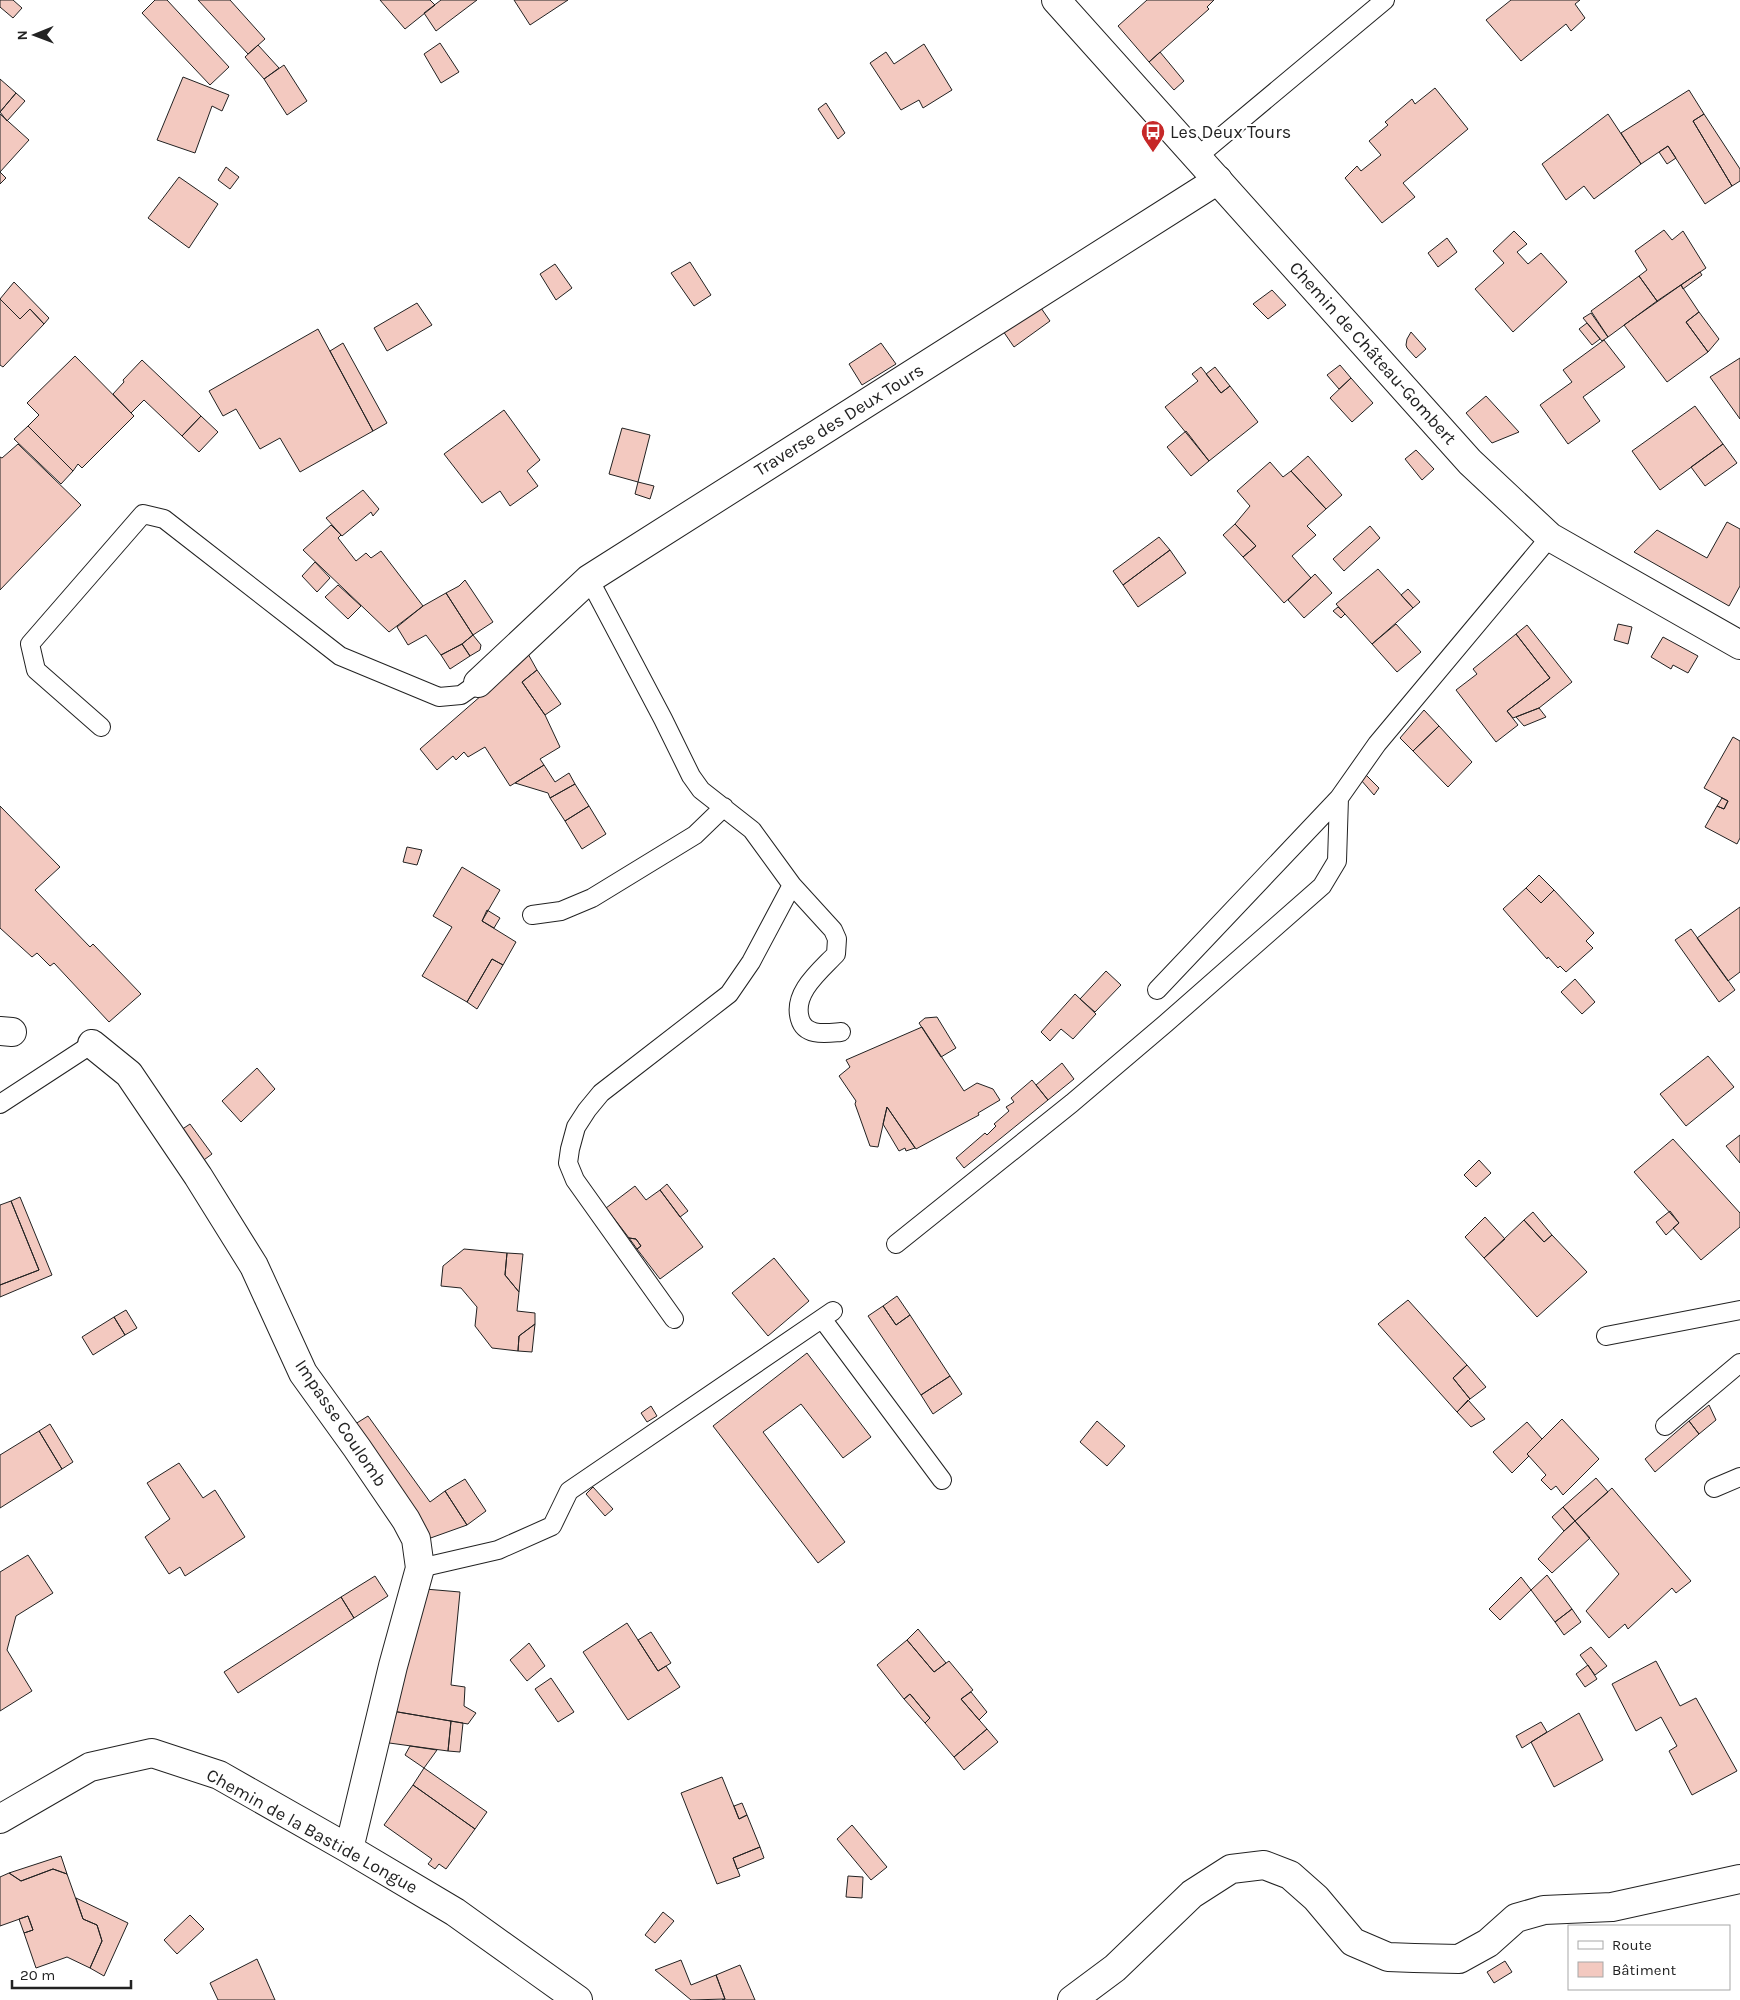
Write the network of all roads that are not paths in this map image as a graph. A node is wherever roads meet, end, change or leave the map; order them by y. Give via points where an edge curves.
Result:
1 (1056, 0) edge
2 (1385, 0) edge
3 (1197, 157) junction
4 (1218, 180) junction
5 (1550, 537) junction
6 (589, 579) junction
7 (1740, 645) edge
8 (478, 684) joint
9 (101, 727) dead end
10 (1339, 798) junction
11 (724, 807) junction
12 (792, 885) junction
13 (532, 915) dead end
14 (1157, 990) dead end
15 (841, 1032) dead end
16 (92, 1044) joint
17 (0, 1104) edge
18 (896, 1244) dead end
19 (1740, 1310) edge
20 (674, 1319) dead end
21 (1606, 1336) dead end
22 (1740, 1363) edge
23 (1665, 1426) dead end
24 (1740, 1477) edge
25 (942, 1480) dead end
26 (1714, 1488) dead end
27 (420, 1568) junction
28 (0, 1819) edge
29 (349, 1849) junction
30 (1740, 1879) edge
31 (578, 2000) edge
32 (1072, 2000) edge

1 - 3 street, Chemin de Château-Gombert
2 - 3 lane
3 - 4 street, Chemin de Château-Gombert
4 - 5 street, Chemin de Château-Gombert via 1470,462
4 - 6 street, Traverse des Deux Tours
5 - 7 street, Chemin de Château-Gombert
5 - 10 lane via 1377,744
6 - 8 street, Traverse des Deux Tours
6 - 11 lane via 691,776 701,790
8 - 9 lane via 460,695 439,697 340,656 164,519 144,514 30,644 36,670
10 - 14 lane
10 - 18 lane via 1337,861 1322,886 1072,1103
11 - 12 lane via 752,830
11 - 13 lane via 695,835 592,898 561,911
12 - 15 lane via 833,930 838,946 836,954 810,982 799,1000 801,1025 809,1031
12 - 20 lane via 751,962 729,994 601,1093 576,1127 570,1149 568,1163 575,1180
16 - 17 lane
16 - 27 street, Impasse Coulomb via 129,1074 198,1176 254,1266 302,1373 406,1520 416,1539
19 - 21 lane
22 - 23 lane
24 - 26 lane
25 - 27 lane via 828,1316 569,1491 552,1526 498,1550
27 - 29 street, Impasse Coulomb
28 - 29 street, Chemin de la Bastide Longue via 90,1767 152,1753 219,1775
29 - 31 street, Chemin de la Bastide Longue via 455,1912
30 - 32 street via 1612,1907 1544,1910 1516,1918 1488,1944 1459,1959 1388,1957 1353,1942 1316,1898 1290,1875 1264,1865 1231,1869 1192,1894 1115,1968

